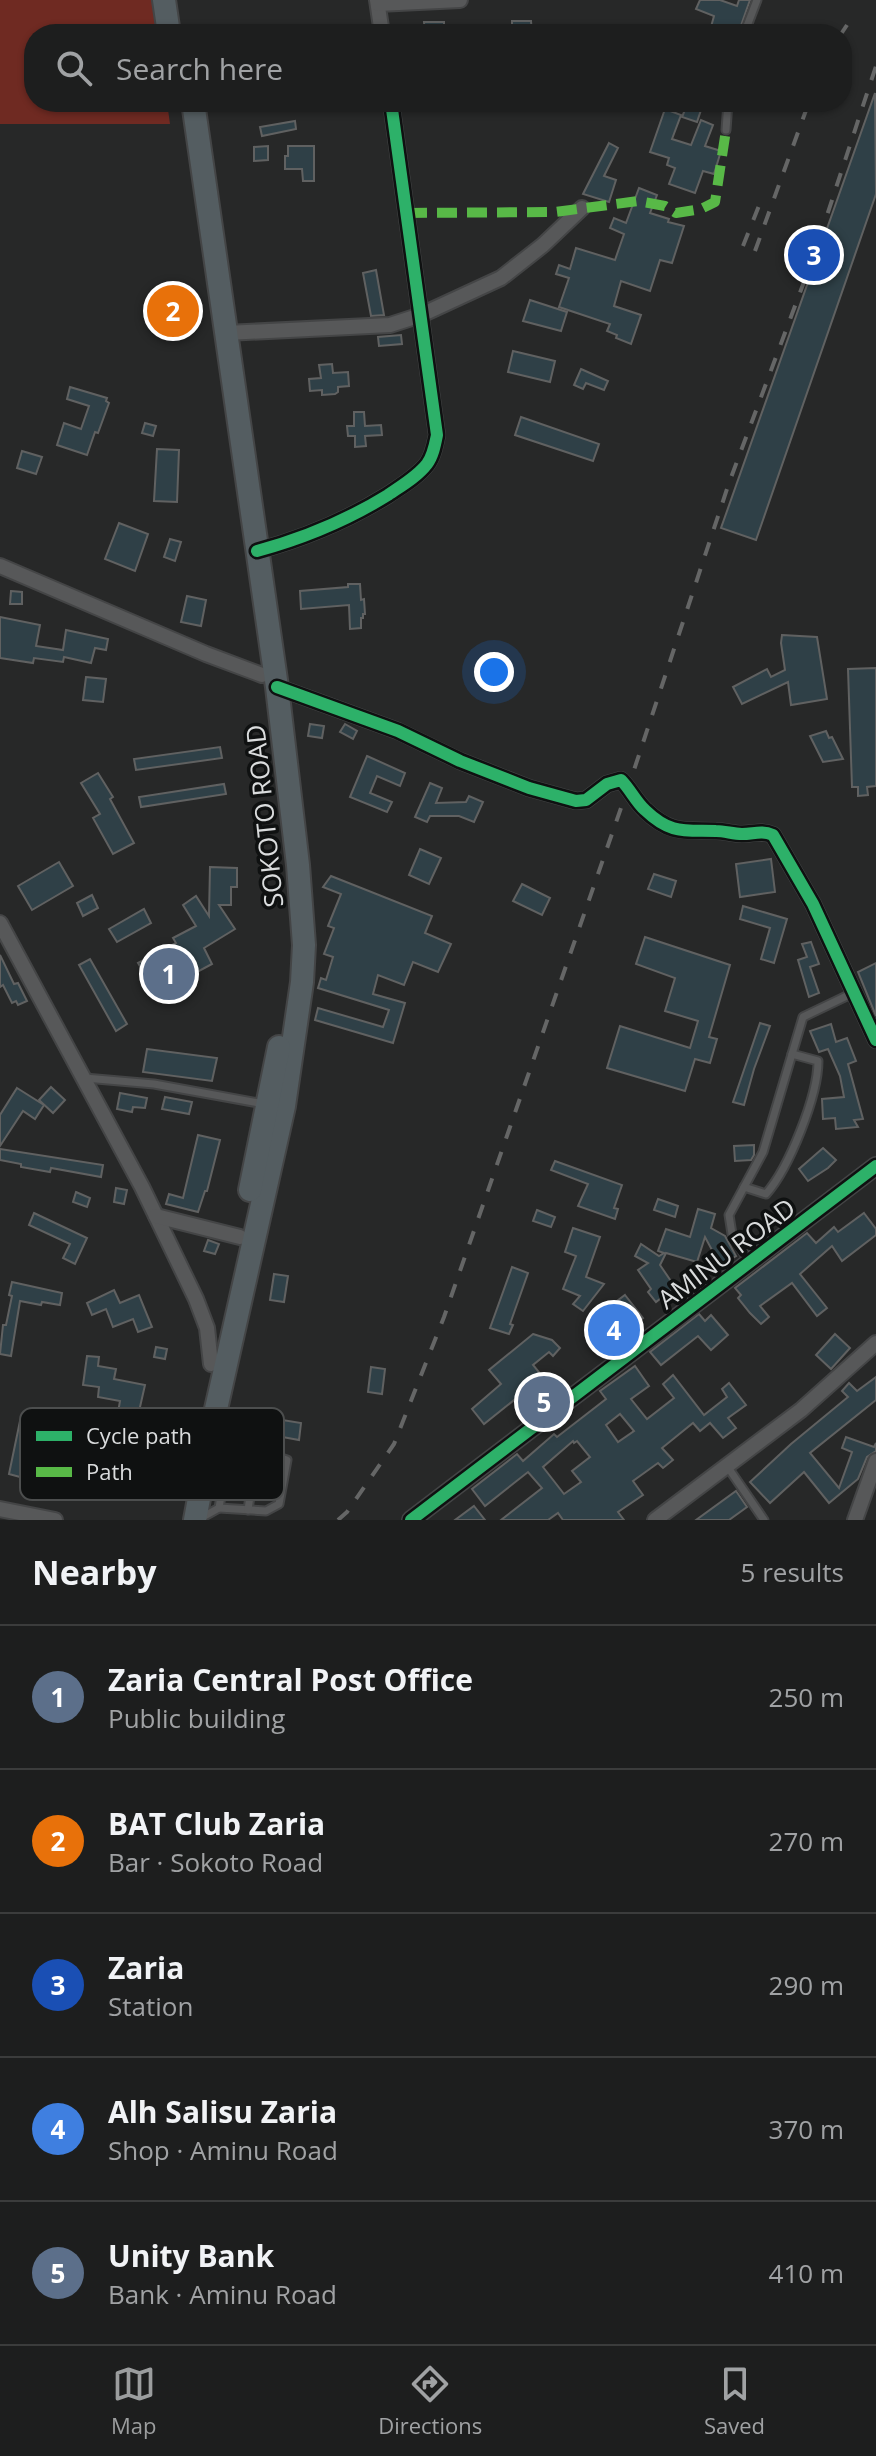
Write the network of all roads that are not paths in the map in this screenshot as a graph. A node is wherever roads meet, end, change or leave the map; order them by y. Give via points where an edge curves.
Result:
1 (164, 0) edge
2 (178, 0) edge
3 (460, 0) edge
4 (757, 0) edge
5 (377, 2) edge
6 (168, 24) edge
7 (182, 24) edge
8 (380, 24) edge
9 (748, 24) edge
10 (181, 112) edge
11 (194, 112) edge
12 (392, 112) edge
13 (727, 112) edge
14 (726, 130) dead end
15 (582, 208) dead end
16 (421, 315) junction
17 (226, 333) junction
18 (257, 551) junction
19 (0, 566) edge
20 (270, 681) junction
21 (0, 923) edge
22 (855, 992) junction
23 (876, 1040) edge
24 (792, 1054) junction
25 (85, 1078) junction
26 (267, 1104) junction
27 (876, 1166) edge
28 (744, 1187) junction
29 (156, 1216) junction
30 (240, 1237) junction
31 (749, 1263) junction
32 (876, 1343) edge
33 (211, 1364) junction
34 (203, 1408) edge
35 (226, 1408) edge
36 (876, 1461) edge
37 (727, 1466) junction
38 (186, 1500) edge
39 (202, 1500) edge
40 (219, 1500) edge
41 (249, 1500) edge
42 (280, 1500) edge
43 (219, 1508) junction
44 (0, 1509) edge
45 (248, 1510) junction
46 (55, 1520) edge
47 (182, 1520) edge
48 (196, 1520) edge
49 (411, 1520) edge
50 (655, 1520) edge
51 (764, 1520) edge
52 (855, 1520) edge

1 - 6 main road
2 - 7 main road
3 - 5 street
4 - 9 lane
5 - 8 street
10 - 20 main road, SOKOTO ROAD
11 - 17 main road, SOKOTO ROAD
12 - 16 street
13 - 14 lane
15 - 16 street via 501,278
16 - 17 street via 390,325
16 - 18 street via 437,435 429,463 356,515
17 - 18 main road, SOKOTO ROAD
18 - 20 main road, SOKOTO ROAD
19 - 20 street
20 - 22 street via 529,788 576,801 621,780 662,824 701,833 773,835
20 - 26 main road, SOKOTO ROAD via 290,945
20 - 35 main road, SOKOTO ROAD via 302,904 302,982
21 - 25 street
22 - 23 street
22 - 24 lane via 803,1017
24 - 28 lane via 763,1152
24 - 28 lane via 818,1061 810,1106 778,1181 766,1194
25 - 26 lane
25 - 29 street
26 - 30 main road, SOKOTO ROAD
27 - 31 street, AMINU ROAD
28 - 31 lane via 729,1215 732,1234
29 - 30 street
29 - 33 street via 207,1328
30 - 33 main road, SOKOTO ROAD
31 - 49 street, AMINU ROAD
32 - 37 street
33 - 34 main road, SOKOTO ROAD
36 - 52 street
37 - 50 street
37 - 51 lane
38 - 47 main road, SOKOTO ROAD
39 - 48 main road, SOKOTO ROAD
40 - 43 lane
41 - 45 lane
42 - 45 lane via 266,1511
43 - 45 lane
43 - 48 lane
44 - 46 street

